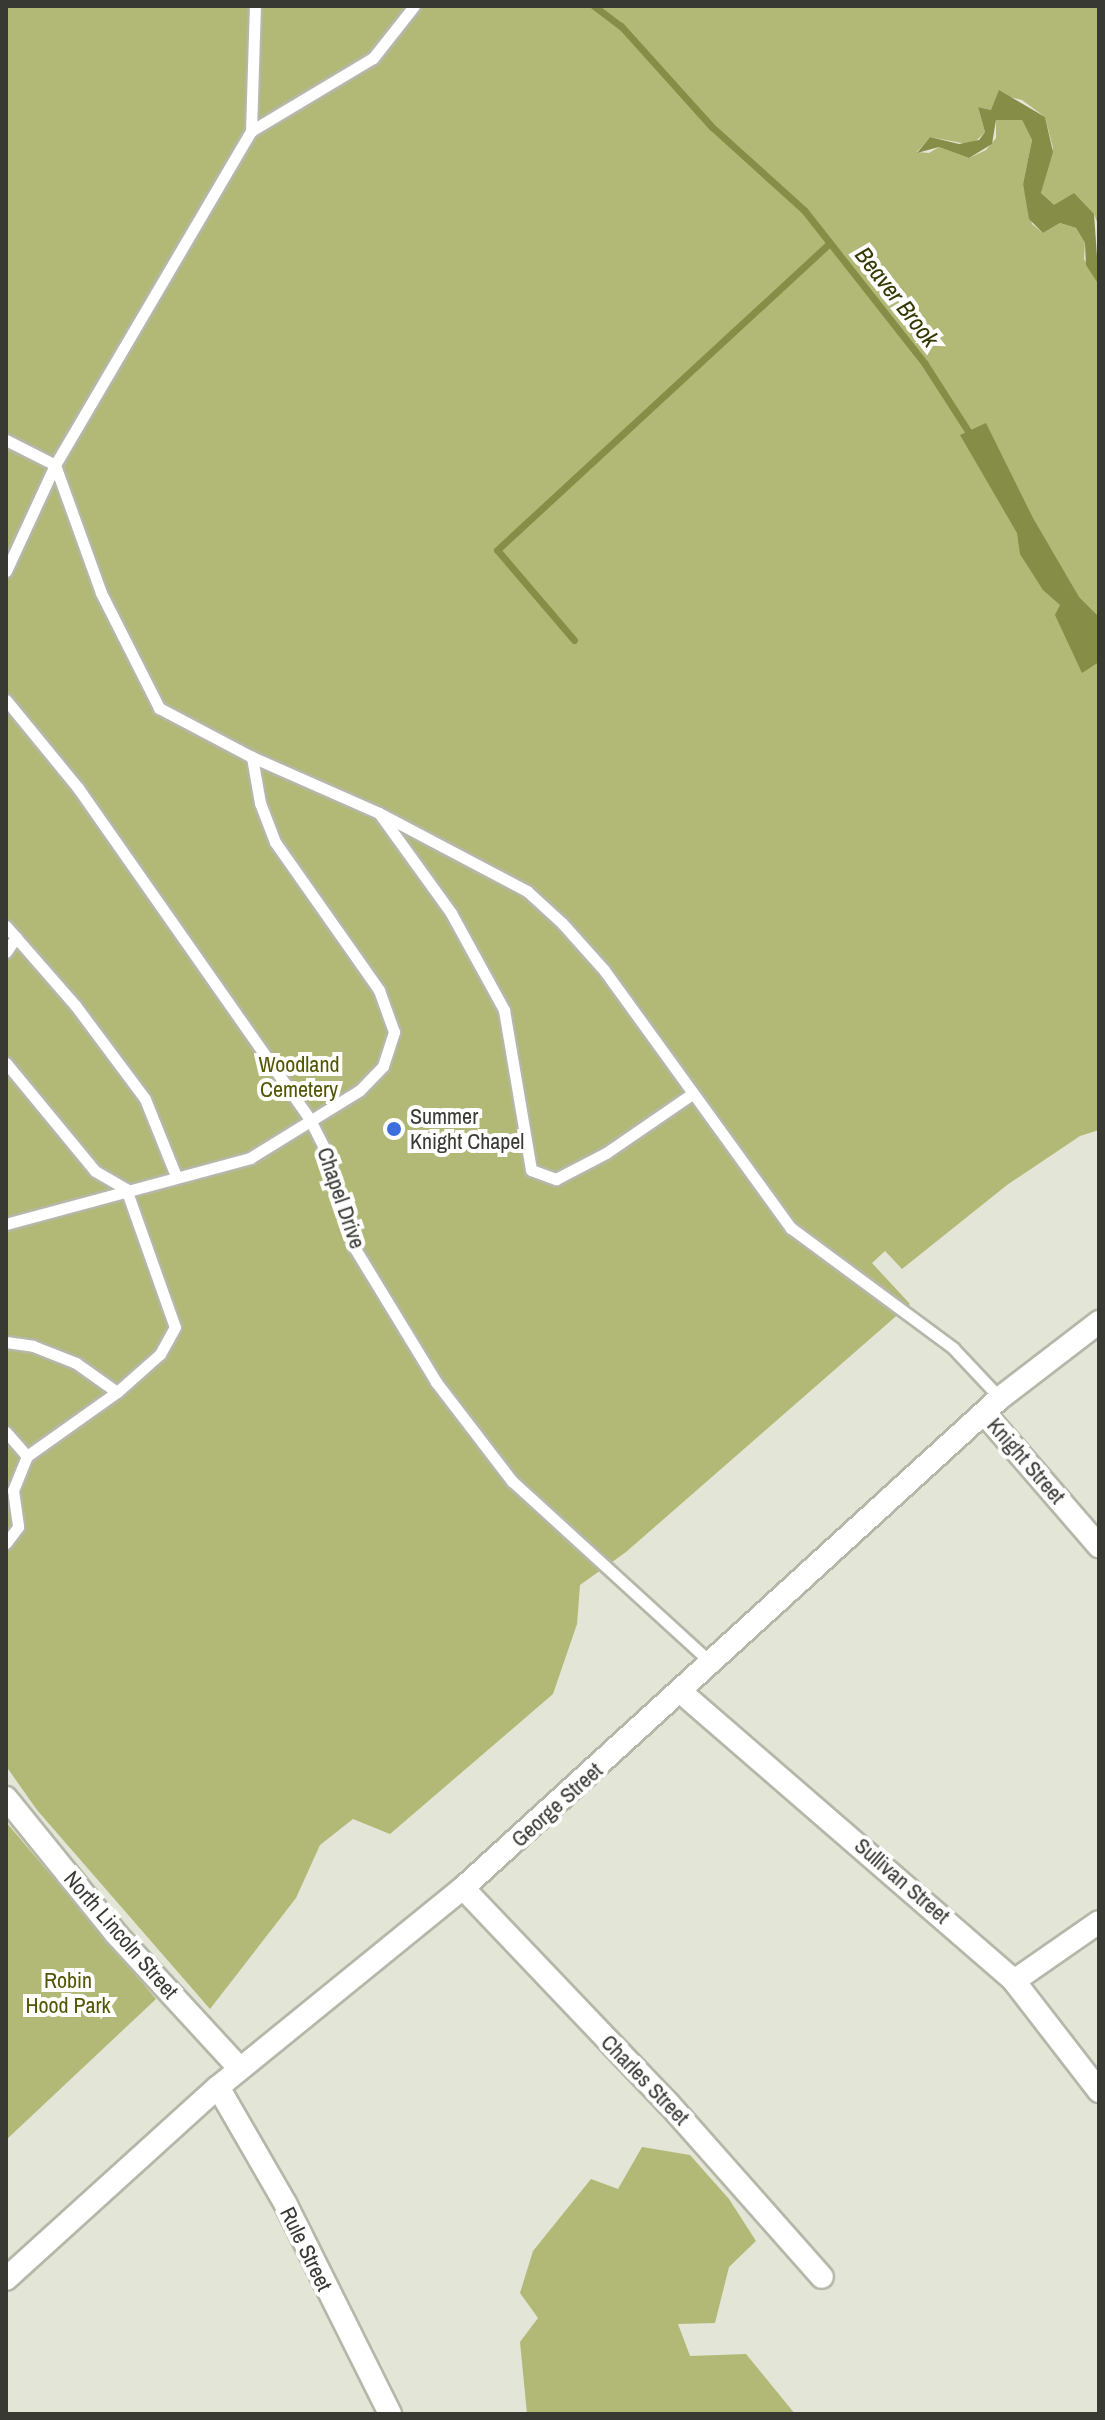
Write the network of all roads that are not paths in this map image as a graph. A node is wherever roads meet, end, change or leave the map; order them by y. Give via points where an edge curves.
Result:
1 (255, 6) edge
2 (414, 6) edge
3 (251, 131) junction
4 (6, 440) edge
5 (55, 465) junction
6 (10, 547) edge
7 (6, 571) edge
8 (6, 700) edge
9 (252, 757) junction
10 (379, 813) junction
11 (6, 926) edge
12 (16, 937) junction
13 (6, 952) edge
14 (6, 1063) edge
15 (692, 1094) junction
16 (309, 1118) junction
17 (176, 1176) junction
18 (126, 1189) junction
19 (6, 1224) edge
20 (1099, 1322) edge
21 (6, 1342) edge
22 (117, 1392) junction
23 (992, 1406) junction
24 (6, 1432) edge
25 (27, 1456) junction
26 (6, 1543) edge
27 (1099, 1546) edge
28 (712, 1664) junction
29 (682, 1693) junction
30 (6, 1798) edge
31 (463, 1888) junction
32 (1099, 1922) edge
33 (1014, 1981) junction
34 (240, 2069) junction
35 (218, 2087) junction
36 (1099, 2091) edge
37 (822, 2277) dead end
38 (6, 2279) edge
39 (390, 2414) edge

1 - 3 lane
2 - 3 lane via 373,58
3 - 5 lane
4 - 5 lane
5 - 6 lane
5 - 9 lane via 101,593 159,708
6 - 7 lane
8 - 16 lane, Chapel Drive via 78,788
9 - 10 lane
9 - 16 lane via 260,803 275,842 379,990 394,1032 383,1066 368,1082
10 - 15 lane via 527,891 604,970
10 - 15 lane via 451,913 504,1010 531,1170 556,1179 606,1153
11 - 12 lane
12 - 13 lane
12 - 17 lane via 145,1099
14 - 18 lane via 87,1163
15 - 23 lane via 791,1228 953,1348
16 - 17 lane via 250,1158
16 - 28 lane, Chapel Drive via 327,1153 354,1247 436,1382 512,1481
17 - 18 lane
18 - 19 lane
18 - 22 lane via 175,1327 160,1354
20 - 23 street, George Street
21 - 22 lane via 76,1363
22 - 25 lane
23 - 27 street, Knight Street
23 - 28 street, George Street
24 - 25 lane
25 - 26 lane via 13,1490 18,1527
28 - 29 street, George Street
29 - 31 street, George Street
29 - 33 street, Sullivan Street
30 - 34 street, North Lincoln Street via 116,1934
31 - 34 street, George Street
31 - 37 street, Charles Street via 668,2103
32 - 33 street
33 - 36 street, Sullivan Street
34 - 35 street, George Street
35 - 38 street, George Street
35 - 39 street, Rule Street via 286,2205

